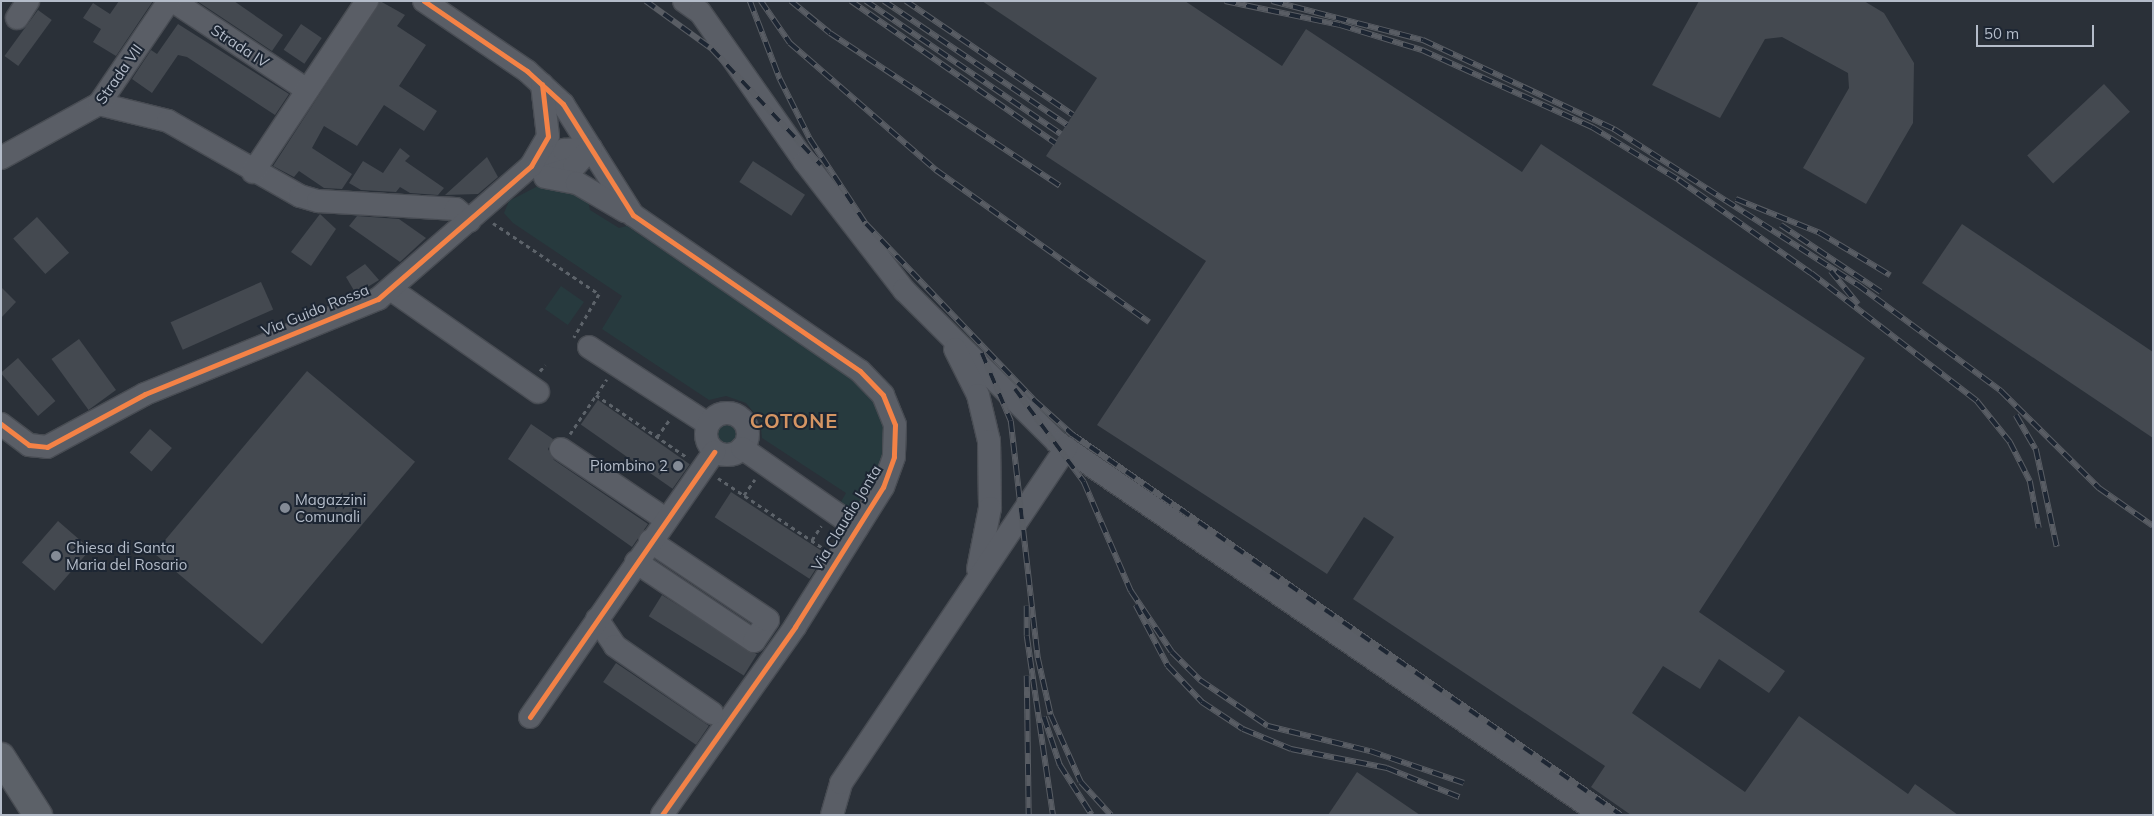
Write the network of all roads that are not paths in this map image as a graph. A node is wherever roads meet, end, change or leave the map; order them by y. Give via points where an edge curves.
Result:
1 (169, 1) edge
2 (173, 1) edge
3 (367, 1) edge
4 (424, 1) edge
5 (684, 1) edge
6 (542, 84) junction
7 (308, 90) junction
8 (99, 104) junction
9 (591, 148) junction
10 (1, 158) edge
11 (538, 171) junction
12 (253, 172) junction
13 (633, 215) junction
14 (478, 220) junction
15 (392, 290) junction
16 (946, 332) junction
17 (589, 347) road end
18 (538, 392) dead end
19 (1, 424) edge
20 (708, 424) junction
21 (742, 448) junction
22 (1066, 448) junction
23 (560, 449) road end
24 (714, 452) junction
25 (665, 519) junction
26 (857, 528) junction
27 (650, 541) junction
28 (636, 562) junction
29 (971, 588) junction
30 (597, 619) junction
31 (712, 713) dead end
32 (530, 717) dead end
33 (1, 757) edge
34 (1, 793) edge
35 (16, 815) edge
36 (38, 815) edge
37 (662, 815) edge
38 (832, 815) edge
39 (1602, 815) edge

1 - 8 street, Strada VII
2 - 7 street, Strada IV
3 - 7 street
4 - 6 street, Via Claudio Jonta
5 - 16 street via 700,12 805,162 904,290
6 - 9 street, Via Claudio Jonta via 563,104
6 - 11 street via 548,136
7 - 12 street
8 - 10 street, Strada VII
8 - 12 street via 168,121
9 - 11 street, Via Guido Rossa via 564,150
9 - 13 street, Via Claudio Jonta
11 - 13 street, Via Guido Rossa via 578,183
11 - 14 street, Via Guido Rossa via 510,188
12 - 14 street via 318,201 456,209
13 - 26 street, Via Claudio Jonta via 860,371 882,395 894,425 894,458
14 - 15 street, Via Guido Rossa
15 - 18 street
15 - 19 street, Via Guido Rossa via 362,307 145,394 47,447 29,445
16 - 22 street
16 - 29 street via 978,395 989,441 990,508 982,561
17 - 20 street
20 - 21 street via 719,414 736,414 748,434
20 - 24 street via 706,439
21 - 24 street via 729,455
21 - 26 street, Via Claudio Jonta
22 - 29 street
22 - 39 street
23 - 25 street
24 - 25 street
25 - 27 street
26 - 37 street, Via Claudio Jonta via 795,627
27 - 28 street
27 - 28 street via 768,620 754,641
28 - 30 street
29 - 38 street via 841,783
30 - 31 street via 615,646
30 - 32 street
33 - 36 main road
34 - 35 main road

